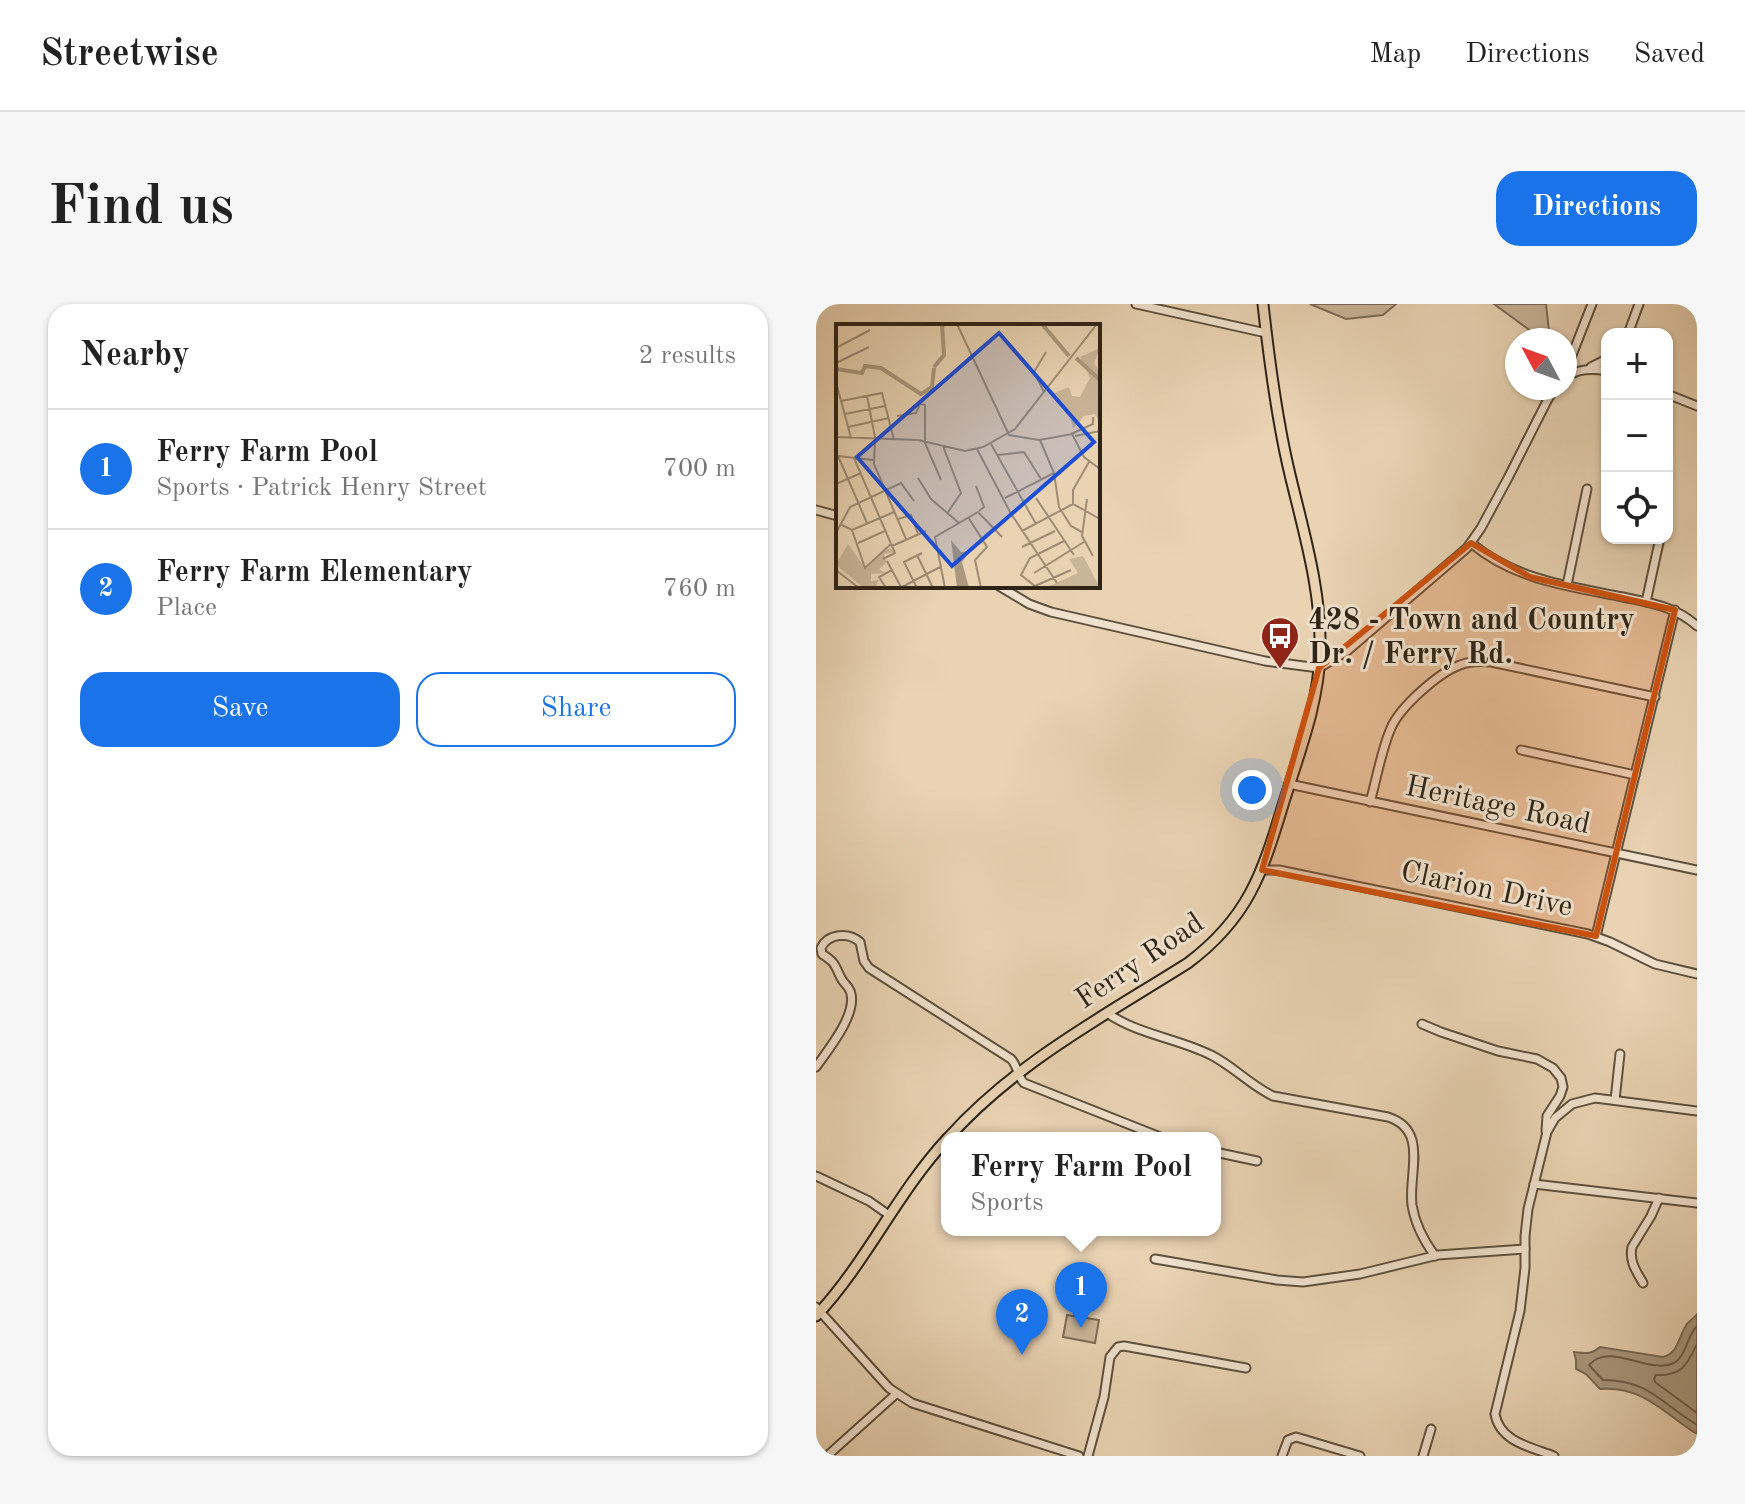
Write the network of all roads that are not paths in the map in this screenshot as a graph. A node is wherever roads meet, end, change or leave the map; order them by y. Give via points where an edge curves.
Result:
1 (1136, 304) edge
2 (1263, 304) edge
3 (1592, 304) edge
4 (1639, 304) edge
5 (1630, 328) edge
6 (1266, 333) junction
7 (1577, 343) edge
8 (1601, 362) edge
9 (1588, 369) junction
10 (1601, 370) edge
11 (1577, 372) edge
12 (1673, 396) edge
13 (1547, 400) edge
14 (1697, 406) edge
15 (1587, 489) dead end
16 (816, 510) edge
17 (836, 515) edge
18 (1471, 543) junction
19 (1659, 544) edge
20 (1567, 585) junction
21 (1002, 588) edge
22 (1646, 602) junction
23 (1675, 610) junction
24 (1697, 626) edge
25 (1319, 668) junction
26 (1655, 697) junction
27 (1521, 750) dead end
28 (1635, 775) junction
29 (1289, 784) junction
30 (1370, 802) junction
31 (1617, 853) junction
32 (1262, 870) junction
33 (1697, 870) edge
34 (1596, 936) junction
35 (1697, 974) edge
36 (1107, 1013) junction
37 (1422, 1024) dead end
38 (1620, 1054) dead end
39 (816, 1067) edge
40 (1018, 1072) junction
41 (1615, 1100) junction
42 (1697, 1111) edge
43 (953, 1132) edge
44 (1148, 1132) edge
45 (1546, 1137) junction
46 (941, 1146) edge
47 (1221, 1153) edge
48 (1257, 1161) dead end
49 (816, 1176) edge
50 (1534, 1184) junction
51 (1659, 1198) junction
52 (1697, 1203) edge
53 (889, 1215) junction
54 (1525, 1249) junction
55 (1435, 1256) junction
56 (1155, 1259) dead end
57 (1643, 1283) dead end
58 (817, 1312) edge
59 (1246, 1368) dead end
60 (896, 1394) junction
61 (1431, 1429) dead end
62 (827, 1456) edge
63 (1079, 1456) edge
64 (1088, 1456) edge
65 (1282, 1456) edge
66 (1360, 1456) edge
67 (1423, 1456) edge
68 (1554, 1456) edge

1 - 6 street
2 - 6 main road, Ferry Road
3 - 7 street
4 - 5 street
6 - 25 main road, Ferry Road via 1279,424 1317,597
8 - 9 street
9 - 10 street
9 - 11 street
12 - 14 street
13 - 18 street
15 - 20 street
16 - 17 street
18 - 20 street via 1512,570
18 - 25 street via 1347,651
19 - 22 street
20 - 22 street
21 - 25 street via 1051,612 1265,661
22 - 23 street
23 - 24 street
23 - 26 street
25 - 29 main road, Ferry Road
26 - 28 street
26 - 30 street via 1491,662 1458,666 1395,720
27 - 28 street
28 - 31 street
29 - 30 street, Heritage Road
29 - 32 main road, Ferry Road
30 - 31 street, Heritage Road
31 - 33 street, Heritage Road
31 - 34 street
32 - 34 street, Clarion Drive
32 - 36 main road, Ferry Road via 1243,908 1208,948
34 - 35 street, Clarion Drive via 1655,964
36 - 40 main road, Ferry Road
36 - 55 street via 1209,1054 1273,1096 1399,1121 1414,1145 1413,1211
37 - 45 street via 1553,1068 1563,1087 1547,1116
38 - 41 street
39 - 40 street via 851,1008 851,991 836,964 821,951 827,940 844,935 860,942 869,968 1011,1059
40 - 43 main road, Ferry Road
40 - 44 street via 1030,1086
41 - 42 street
41 - 45 street via 1572,1104 1555,1118
45 - 50 street
46 - 53 main road, Ferry Road
47 - 48 street
49 - 53 street
50 - 51 street
50 - 54 street
51 - 52 street
51 - 57 street via 1631,1252
53 - 58 main road, Ferry Road
54 - 55 street
54 - 68 street via 1520,1311 1496,1420 1511,1439
55 - 56 street via 1303,1282
58 - 60 street
59 - 64 street via 1124,1346 1114,1350
60 - 62 street
60 - 63 street
61 - 67 street
65 - 66 street via 1288,1440 1296,1437

